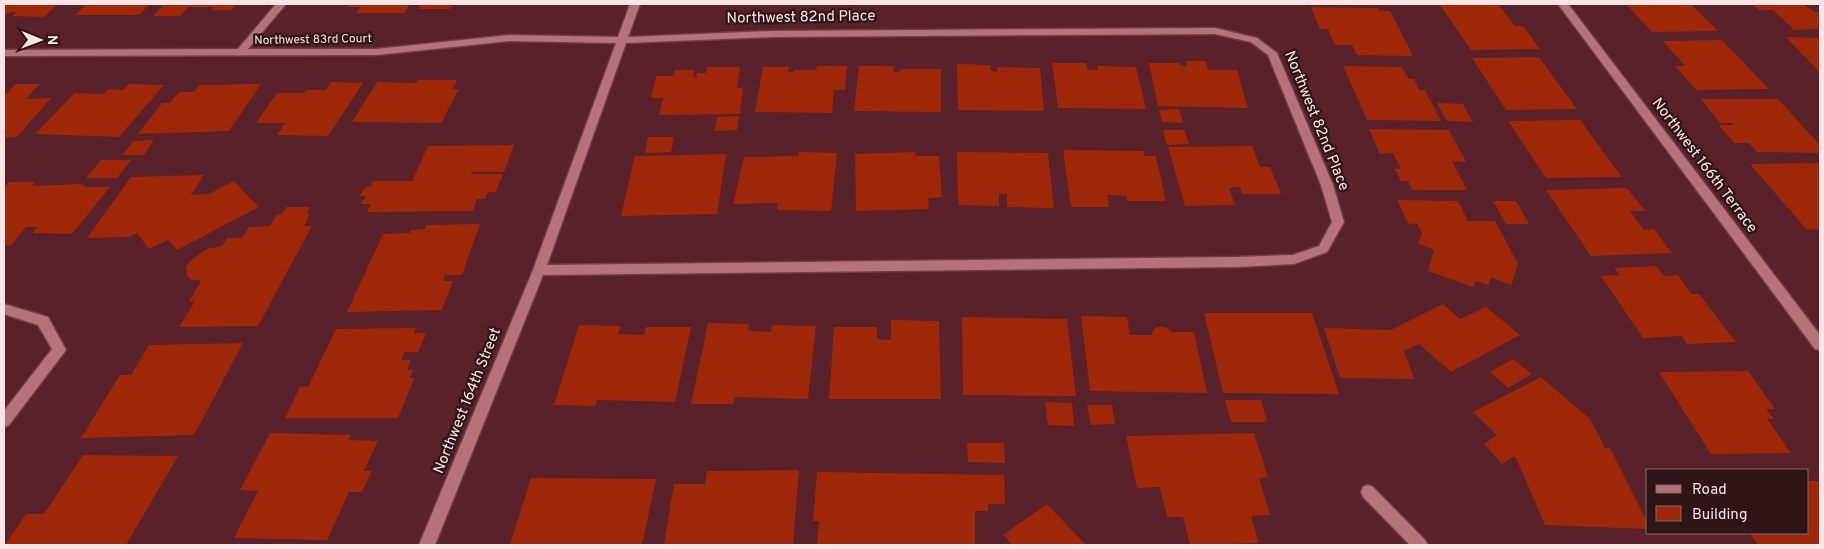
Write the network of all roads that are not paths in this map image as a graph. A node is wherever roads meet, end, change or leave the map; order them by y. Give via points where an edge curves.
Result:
1 (281, 4) edge
2 (635, 4) edge
3 (1563, 4) edge
4 (621, 40) junction
5 (4, 53) edge
6 (240, 53) junction
7 (539, 270) junction
8 (4, 309) edge
9 (1820, 346) edge
10 (4, 421) edge
11 (1368, 492) dead end
12 (427, 545) edge
13 (1420, 545) edge

1 - 6 street
2 - 4 street
3 - 9 street, Northwest 166th Terrace
4 - 6 street, Northwest 83rd Court via 509,38 377,52
4 - 7 street
4 - 7 street, Northwest 82nd Place via 773,34 1149,30 1215,31 1254,40 1272,53 1327,185 1338,222 1323,250 1294,259 1246,262
5 - 6 street, Northwest 83rd Court
7 - 12 street, Northwest 164th Street
8 - 10 street via 43,321 59,350
11 - 13 street

